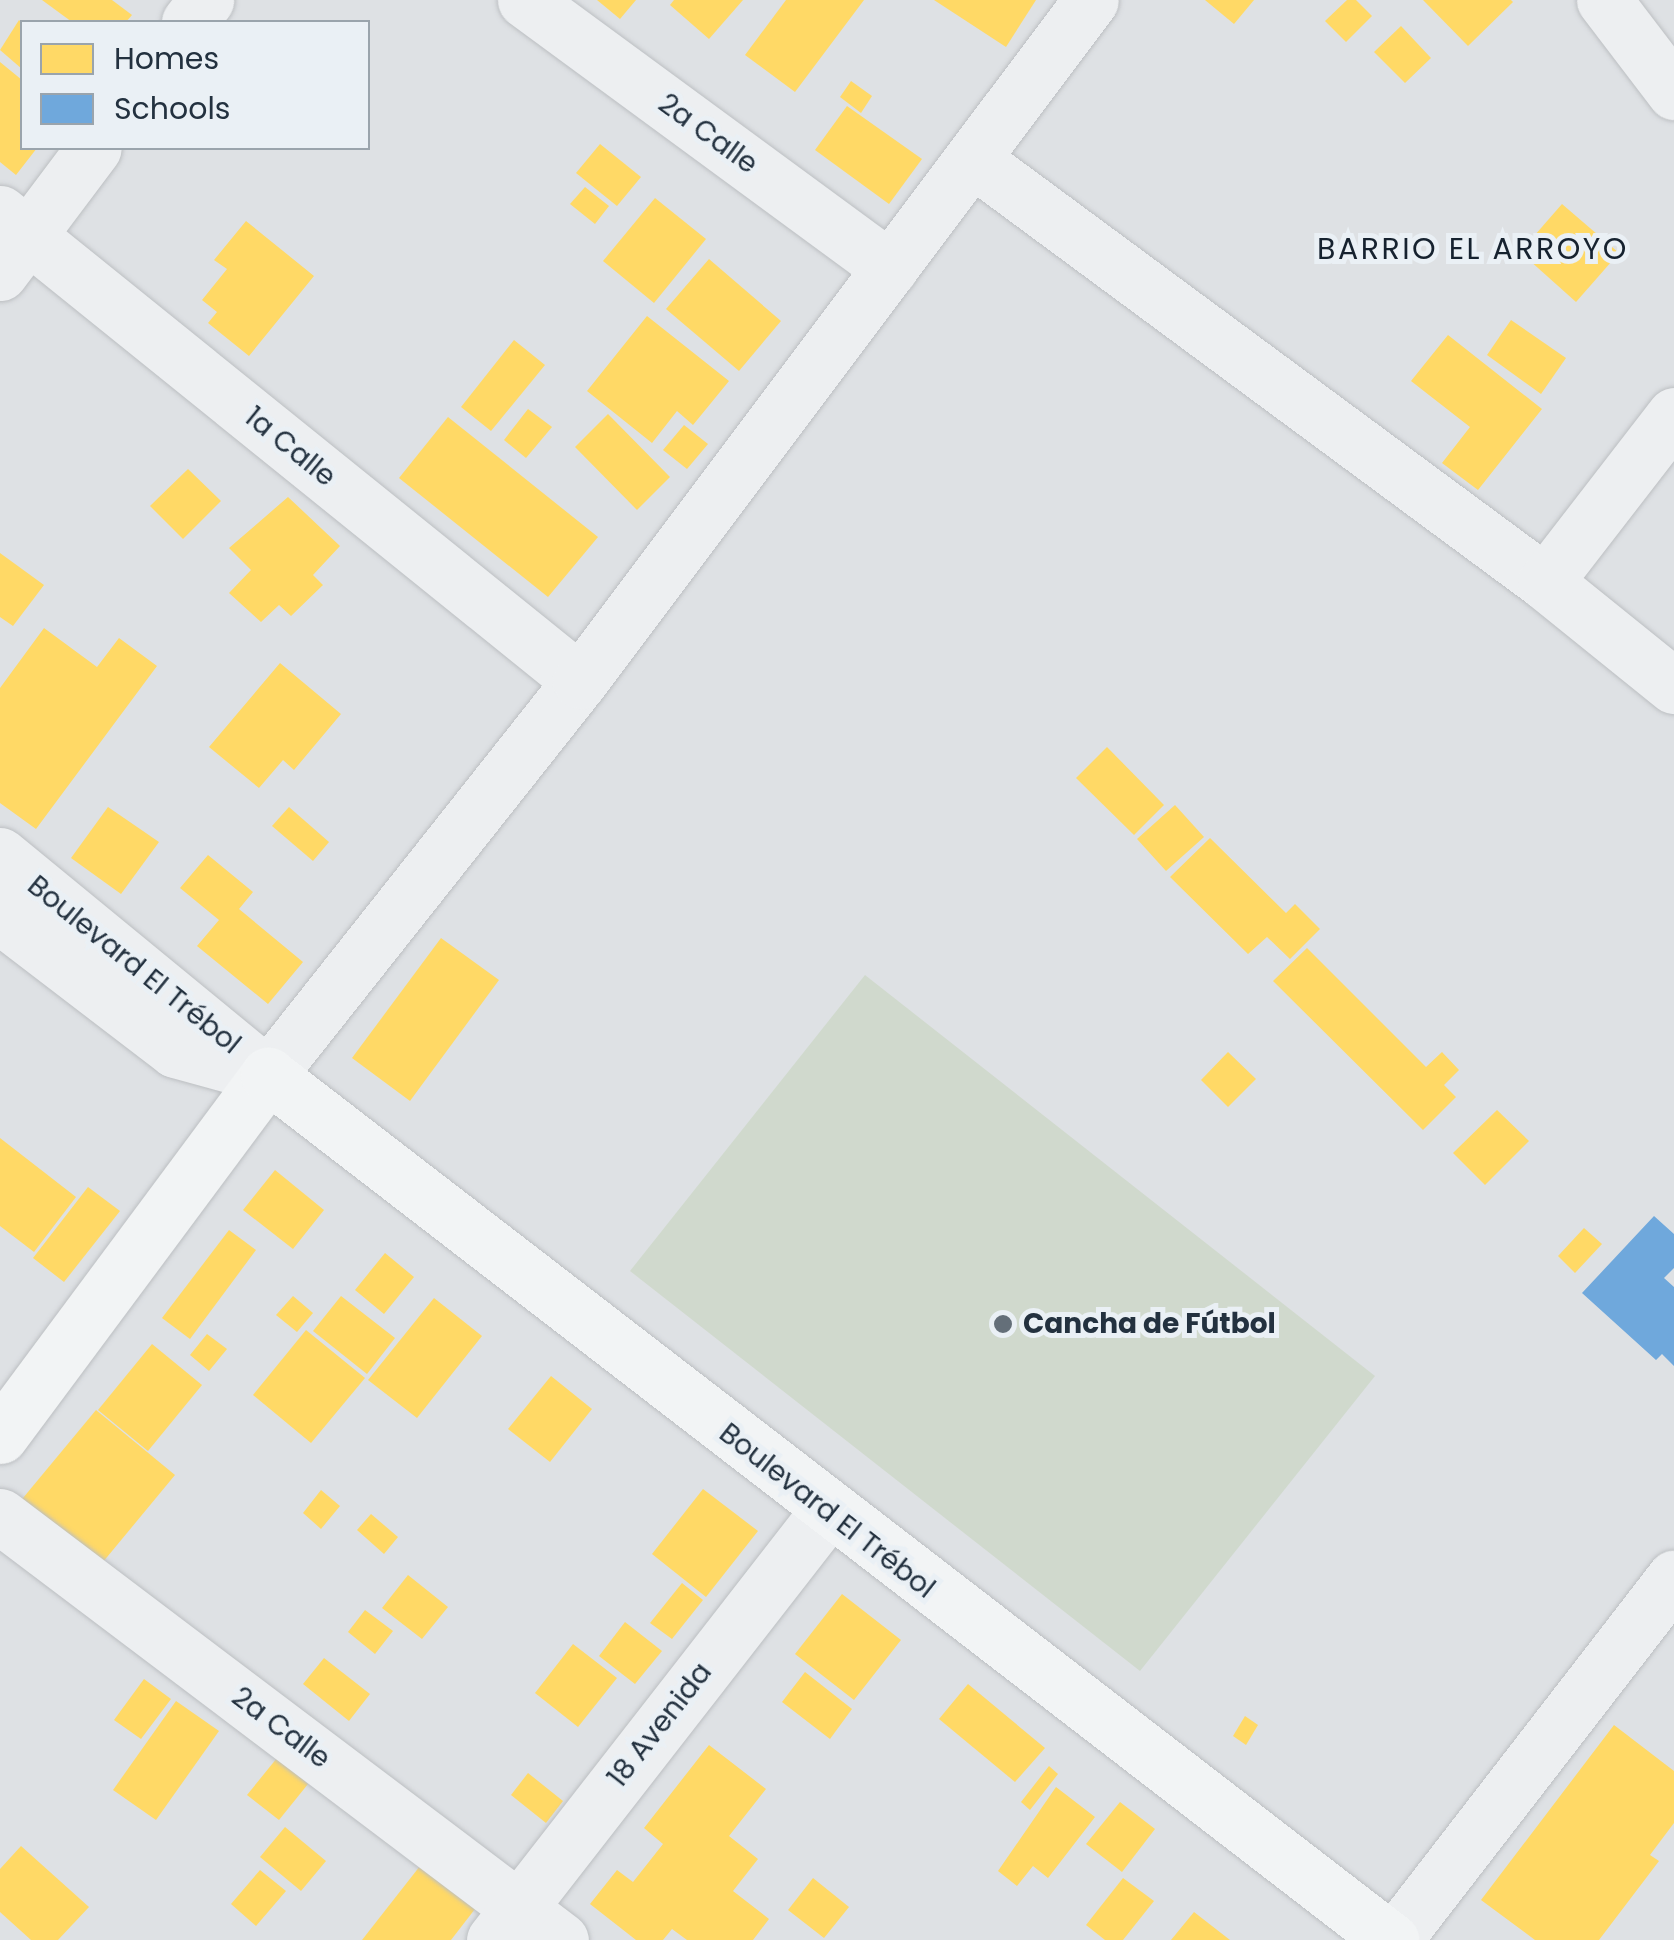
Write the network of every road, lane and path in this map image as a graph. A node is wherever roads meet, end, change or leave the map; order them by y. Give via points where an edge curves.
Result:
1 (206, 0) edge
2 (525, 0) edge
3 (1091, 0) edge
4 (1604, 0) edge
5 (191, 20) edge
6 (1674, 92) edge
7 (92, 150) edge
8 (975, 161) junction
9 (10, 240) edge
10 (890, 268) junction
11 (1674, 415) edge
12 (1545, 582) junction
13 (580, 682) junction
14 (1674, 686) edge
15 (0, 855) edge
16 (0, 916) edge
17 (268, 1075) junction
18 (0, 1436) edge
19 (827, 1512) junction
20 (0, 1516) edge
21 (1674, 1578) edge
22 (506, 1923) edge
23 (561, 1940) edge
24 (1393, 1940) edge

1 - 5 street
2 - 10 street, 2a Calle
3 - 8 street
4 - 6 street
7 - 9 street
8 - 10 street
8 - 12 street
9 - 13 street, 1a Calle
10 - 13 street
11 - 12 street
12 - 14 street
13 - 17 street
15 - 17 street, Boulevard El Trébol
16 - 17 street, Boulevard El Trébol via 174,1050
17 - 18 main road
17 - 19 main road, Boulevard El Trébol
19 - 22 street, 18 Avenida
19 - 24 main road, Boulevard El Trébol
20 - 22 street, 2a Calle
21 - 24 street
22 - 23 street, 2a Calle

